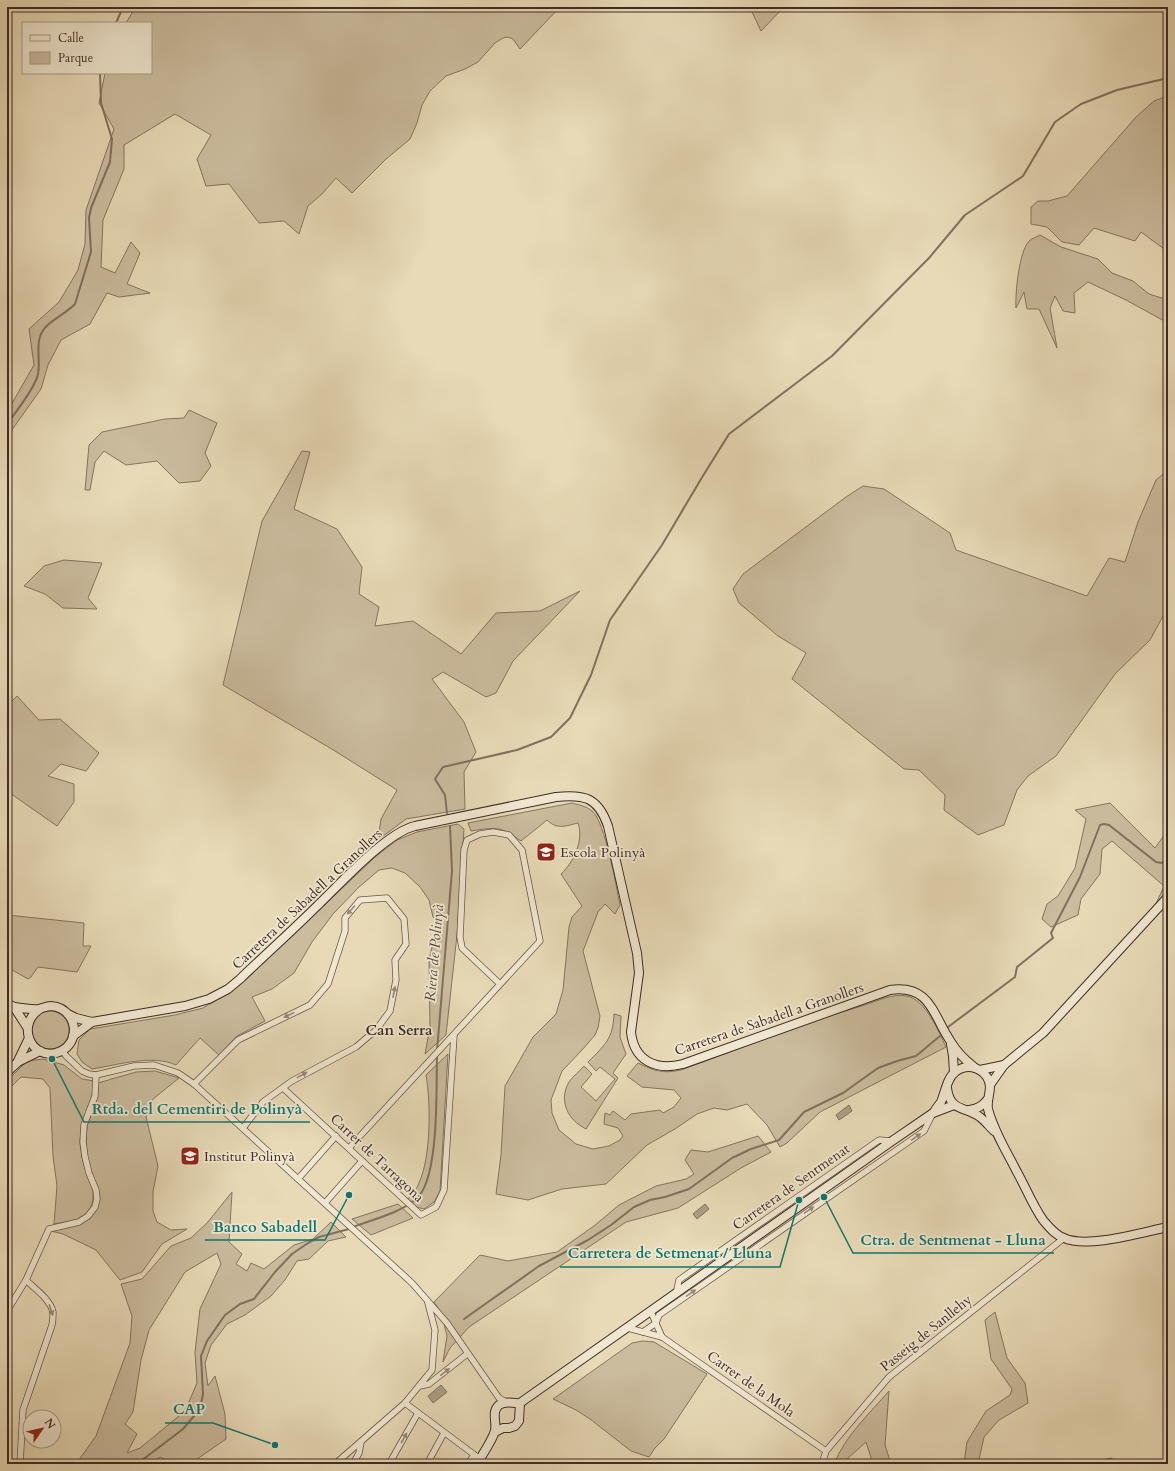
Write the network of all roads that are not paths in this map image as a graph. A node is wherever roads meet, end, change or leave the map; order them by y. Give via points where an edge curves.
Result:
1 (1168, 897) edge
2 (500, 984) junction
3 (7, 1003) edge
4 (14, 1007) junction
5 (40, 1009) junction
6 (68, 1014) junction
7 (92, 1022) junction
8 (27, 1027) junction
9 (454, 1035) junction
10 (73, 1036) junction
11 (29, 1038) junction
12 (950, 1041) junction
13 (62, 1050) junction
14 (40, 1051) junction
15 (18, 1062) junction
16 (1004, 1065) junction
17 (977, 1069) junction
18 (7, 1072) edge
19 (954, 1073) junction
20 (96, 1075) junction
21 (194, 1084) junction
22 (990, 1085) junction
23 (283, 1088) junction
24 (947, 1088) junction
25 (988, 1099) junction
26 (954, 1105) junction
27 (969, 1110) junction
28 (933, 1112) junction
29 (242, 1128) junction
30 (996, 1133) junction
31 (336, 1136) junction
32 (349, 1148) junction
33 (362, 1161) junction
34 (298, 1179) junction
35 (325, 1203) junction
36 (1168, 1227) edge
37 (1064, 1238) junction
38 (26, 1280) junction
39 (427, 1300) junction
40 (7, 1311) edge
41 (651, 1312) junction
42 (656, 1322) junction
43 (628, 1328) junction
44 (643, 1332) junction
45 (662, 1337) junction
46 (468, 1354) junction
47 (420, 1386) junction
48 (405, 1403) junction
49 (509, 1404) junction
50 (418, 1413) junction
51 (496, 1422) junction
52 (503, 1428) junction
53 (495, 1432) junction
54 (444, 1433) junction
55 (361, 1442) junction
56 (826, 1451) junction
57 (477, 1459) edge
58 (20, 1464) edge
59 (335, 1464) edge
60 (353, 1464) edge
61 (389, 1464) edge
62 (427, 1464) edge
63 (468, 1464) edge
64 (822, 1464) edge

1 - 16 main road via 1043,1033
2 - 2 street via 540,941 522,850 509,835 493,832 467,840 464,850 460,937 462,948
2 - 9 street
3 - 4 main road
4 - 5 main road
4 - 8 main road
5 - 6 main road via 56,1007
5 - 8 main road via 31,1016
6 - 7 main road, Carretera de Sabadell a Granollers
6 - 10 main road via 74,1025
7 - 10 main road, Carretera de Sabadell a Granollers
7 - 12 main road, Carretera de Sabadell a Granollers via 197,1004 221,993 240,979 359,865 404,829 556,797 572,796 592,801 601,810 608,826 637,953 639,973 632,1041 636,1050 649,1062 657,1066 683,1064 890,990 905,988 922,996
8 - 11 main road
9 - 32 street
9 - 33 street, Carrer de Tarragona via 444,1190 436,1207 421,1214
10 - 13 main road via 70,1044
11 - 14 main road
11 - 15 main road
12 - 17 main road
12 - 19 main road
13 - 14 main road via 55,1053
13 - 20 street via 82,1071
14 - 15 main road
15 - 18 main road
16 - 17 main road
16 - 22 main road
17 - 19 main road via 964,1068
17 - 22 main road via 986,1076
19 - 24 main road via 948,1081
20 - 21 street via 134,1066 154,1065 178,1073
20 - 38 street via 95,1096 84,1125 83,1142 87,1167 96,1190 95,1207 79,1222 49,1229
23 -> 21 street via 356,1047 376,1030 390,1012 396,980 395,960 406,944 404,919 387,898 360,900 345,918 345,931 328,984 310,1005 238,1040
21 - 29 street
22 - 25 main road
23 - 29 street via 263,1102
23 - 31 street, Carrer de Tarragona
24 - 26 main road
24 - 28 main road
25 - 27 main road via 982,1106
25 - 30 main road via 988,1109
26 - 27 main road
26 - 28 main road
27 - 30 main road
28 - 41 main road
42 -> 28 street, Carretera de Sentmenat via 659,1315 924,1131
29 - 34 street
30 - 37 main road via 1038,1212 1049,1227
31 - 32 street, Carrer de Tarragona
31 - 34 street
32 - 33 street, Carrer de Tarragona
33 - 35 street
34 - 35 street
35 - 39 street
36 - 37 main road via 1093,1241
37 - 56 street, Passeig de Sanllehy via 889,1377
38 - 40 street
38 -> 58 street via 44,1297 53,1312 52,1325 23,1410
39 - 46 street via 447,1323
39 - 47 street via 435,1330 432,1370
41 - 42 street
41 - 43 main road
42 - 44 street, Carretera de Sentmenat
42 - 45 street
43 - 44 street, Carrer de la Mola
43 - 49 main road
44 - 45 street, Carrer de la Mola
45 - 56 street, Carrer de la Mola
47 -> 46 street via 430,1384
46 - 49 street
47 - 48 street
48 - 50 street
48 - 55 street
49 - 51 main road via 495,1410
49 - 52 main road via 520,1416 515,1426
50 - 54 street
61 -> 50 street
51 - 52 main road
51 - 53 main road
52 - 53 main road
53 - 57 main road
54 - 57 street
54 - 62 street
55 - 59 street
55 - 60 street
56 - 64 street, Passeig de Sanllehy
57 - 63 street

